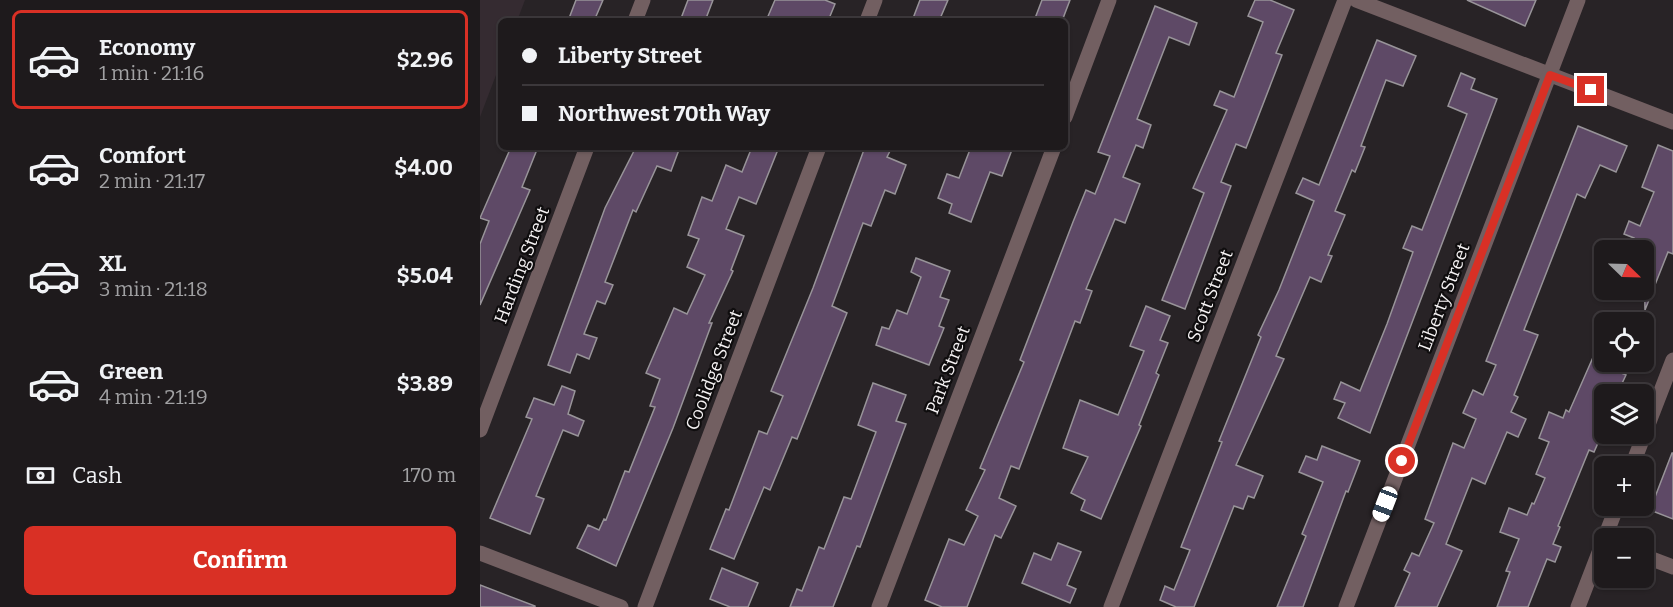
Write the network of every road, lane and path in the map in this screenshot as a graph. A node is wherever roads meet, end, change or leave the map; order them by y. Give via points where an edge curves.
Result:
1 (643, 0) edge
2 (875, 0) edge
3 (1109, 0) edge
4 (1345, 0) edge
5 (1356, 0) edge
6 (1578, 0) edge
7 (636, 18) edge
8 (868, 18) edge
9 (1550, 75) junction
10 (1068, 109) edge
11 (1673, 122) edge
12 (586, 150) edge
13 (818, 150) edge
14 (1053, 150) edge
15 (1673, 360) edge
16 (480, 430) edge
17 (1636, 456) edge
18 (480, 553) edge
19 (1654, 560) edge
20 (1594, 566) edge
21 (1673, 567) edge
22 (621, 607) edge
23 (645, 607) edge
24 (879, 607) edge
25 (1111, 607) edge
26 (1346, 607) edge
27 (1578, 607) edge

1 - 7 street
2 - 8 street
3 - 10 street
4 - 25 street, Scott Street
5 - 9 street
6 - 9 street, Liberty Street
9 - 11 street
9 - 26 street, Liberty Street
12 - 16 street, Harding Street
13 - 23 street, Coolidge Street
14 - 24 street, Park Street
15 - 17 street
18 - 22 street
19 - 21 street
20 - 27 street

